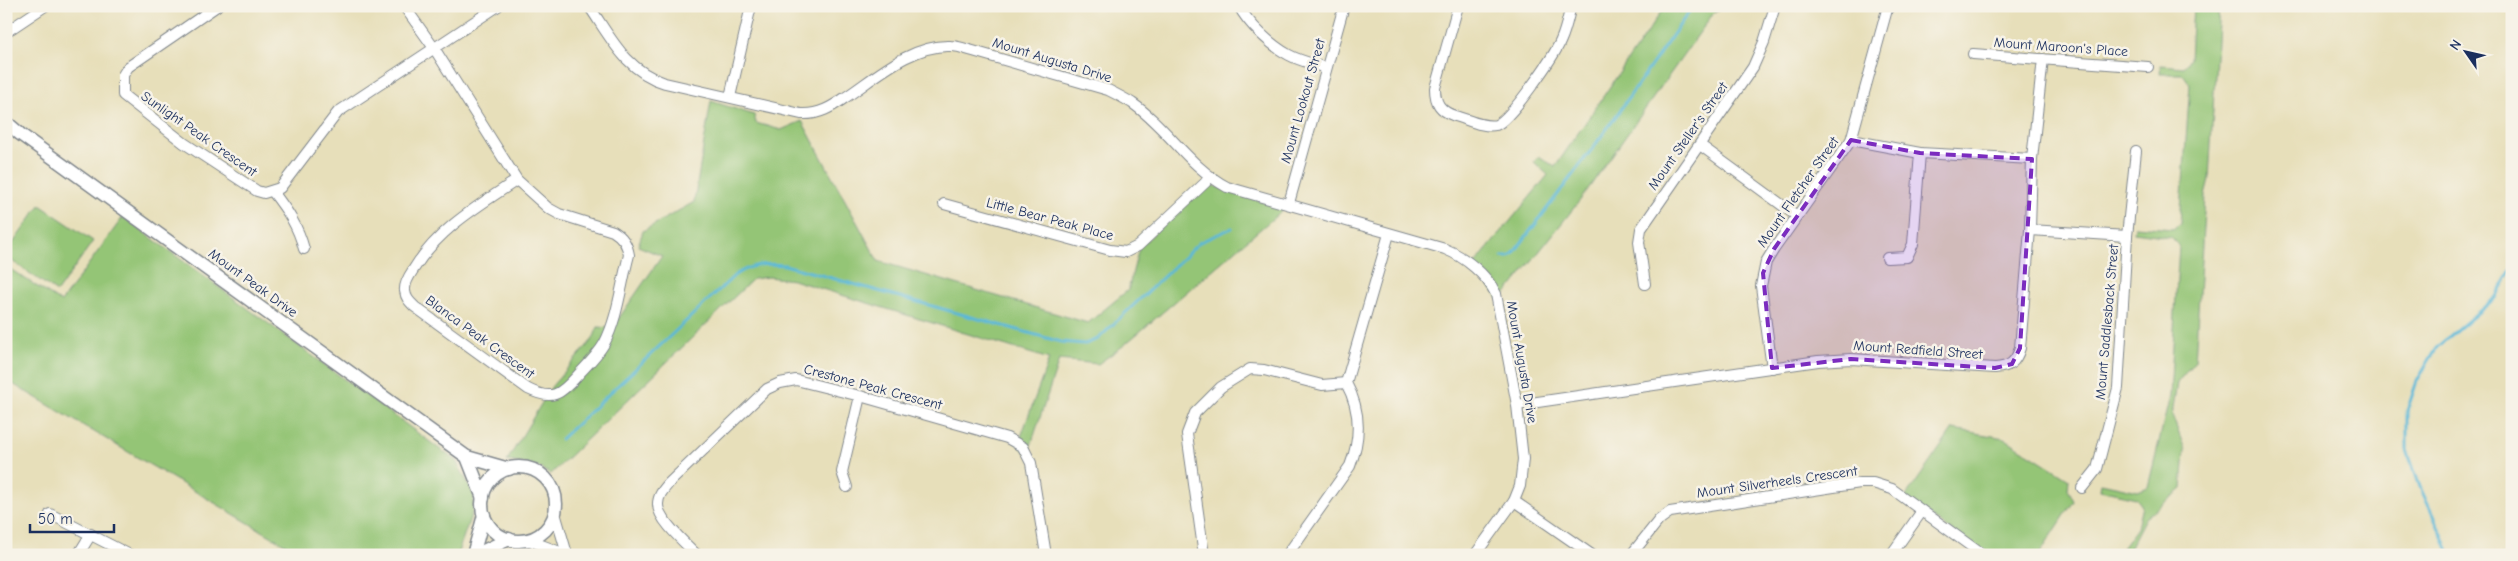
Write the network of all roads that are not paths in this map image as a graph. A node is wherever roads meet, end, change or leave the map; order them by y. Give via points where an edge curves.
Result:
1 (45, 6) edge
2 (217, 6) edge
3 (404, 6) edge
4 (498, 6) edge
5 (589, 6) edge
6 (751, 6) edge
7 (1239, 6) edge
8 (1344, 6) edge
9 (1458, 6) edge
10 (1572, 6) edge
11 (1774, 6) edge
12 (1888, 6) edge
13 (6, 32) edge
14 (434, 48) junction
15 (1973, 54) dead end
16 (2043, 59) junction
17 (2148, 67) dead end
18 (1326, 68) junction
19 (730, 97) junction
20 (6, 122) edge
21 (6, 128) edge
22 (20, 134) junction
23 (1851, 140) junction
24 (1700, 144) junction
25 (2136, 151) dead end
26 (1920, 153) junction
27 (2032, 159) junction
28 (1208, 177) junction
29 (517, 180) junction
30 (273, 192) junction
31 (1289, 203) junction
32 (944, 204) dead end
33 (1797, 216) junction
34 (2030, 230) junction
35 (1389, 234) junction
36 (2127, 236) junction
37 (304, 249) dead end
38 (1887, 258) dead end
39 (1645, 284) dead end
40 (1772, 368) junction
41 (1346, 384) junction
42 (860, 396) junction
43 (1517, 406) junction
44 (467, 457) junction
45 (509, 469) junction
46 (847, 487) dead end
47 (2082, 488) dead end
48 (483, 498) junction
49 (1514, 501) junction
50 (1922, 511) junction
51 (555, 513) junction
52 (50, 514) dead end
53 (484, 515) junction
54 (91, 534) junction
55 (510, 539) junction
56 (528, 540) junction
57 (567, 554) edge
58 (78, 555) edge
59 (130, 555) edge
60 (474, 555) edge
61 (696, 555) edge
62 (1046, 555) edge
63 (1204, 555) edge
64 (1287, 555) edge
65 (1475, 555) edge
66 (1592, 555) edge
67 (1631, 555) edge
68 (1891, 555) edge
69 (1983, 555) edge

1 - 13 street
2 - 30 street, Sunlight Peak Crescent via 128,67 122,75 123,95 184,142 257,191
3 - 14 street
4 - 14 street
5 - 19 street, Mount Augusta Drive via 637,71 665,83
6 - 19 street
7 - 18 street via 1277,47 1290,56
8 - 18 street, Mount Lookout Street
9 - 10 street via 1435,98 1445,112 1485,125 1501,123 1514,109 1557,48
11 - 24 street, Mount Steller's Street via 1753,67
12 - 23 street, Mount Fletcher Street
14 - 29 street, Blanca Peak Crescent
14 - 30 street via 338,112 280,188
15 - 16 street, Mount Maroon's Place
16 - 17 street, Mount Maroon's Place
16 - 27 street, Mount Redfield Street
18 - 31 street, Mount Lookout Street
19 - 28 street, Mount Augusta Drive via 801,114 820,112 908,56 924,49 952,46 1108,90 1148,116
20 - 22 street, Mount Peak Drive
21 - 22 street, Mount Peak Drive
22 - 44 street, Mount Peak Drive
23 - 26 street
23 - 33 street, Mount Fletcher Street
24 - 33 street
24 - 39 street, Mount Steller's Street via 1640,229
25 - 36 street, Mount Saddlesback Street
26 - 27 street
26 - 38 street via 1913,244 1907,256
27 - 34 street, Mount Redfield Street
28 - 31 street, Mount Augusta Drive via 1236,190
28 - 32 street, Little Bear Peak Place via 1138,246 1126,252
29 - 29 street, Blanca Peak Crescent via 548,208 613,231 628,247 616,307 603,345 571,383 560,393 552,395 543,396 528,389 415,307 406,298 404,289 419,259 441,234
30 - 37 street via 291,215
31 - 35 street, Mount Augusta Drive
33 - 40 street, Mount Fletcher Street via 1762,273
34 - 36 street
34 - 40 street, Mount Redfield Street via 2020,348 2012,364 1995,368 1851,359
35 - 41 street
35 - 43 street, Mount Augusta Drive via 1452,251 1492,285 1499,304
36 - 47 street, Mount Saddlesback Street via 2118,388 2097,469
40 - 43 street, Mount Redfield Street
41 - 63 street via 1322,385 1250,369 1221,387 1196,413 1187,434
41 - 64 street via 1357,411 1355,454 1350,466
42 - 46 street via 842,472
42 - 61 street, Crestone Peak Crescent via 796,380 780,382 767,388 669,483 660,495 661,516
42 - 62 street, Crestone Peak Crescent via 1007,438 1023,447 1031,463
43 - 49 street, Mount Augusta Drive via 1523,459 1520,486
44 - 45 street, Mount Peak Drive
44 - 48 street
45 - 48 street via 494,477
45 - 51 street, Mount Peak Drive via 531,469 547,480 556,499
48 - 53 street
49 - 65 street, Mount Augusta Drive
49 - 66 street
50 - 67 street, Mount Silverheels Crescent via 1885,486 1860,482 1670,512 1659,520
50 - 68 street
50 - 69 street, Mount Silverheels Crescent
51 - 56 street via 544,531
51 - 57 street, Mount Peak Drive
52 - 54 street
53 - 55 street via 494,530
53 - 60 street
54 - 58 street
54 - 59 street
55 - 56 street, Mount Peak Drive
55 - 60 street
56 - 57 street, Mount Peak Drive

